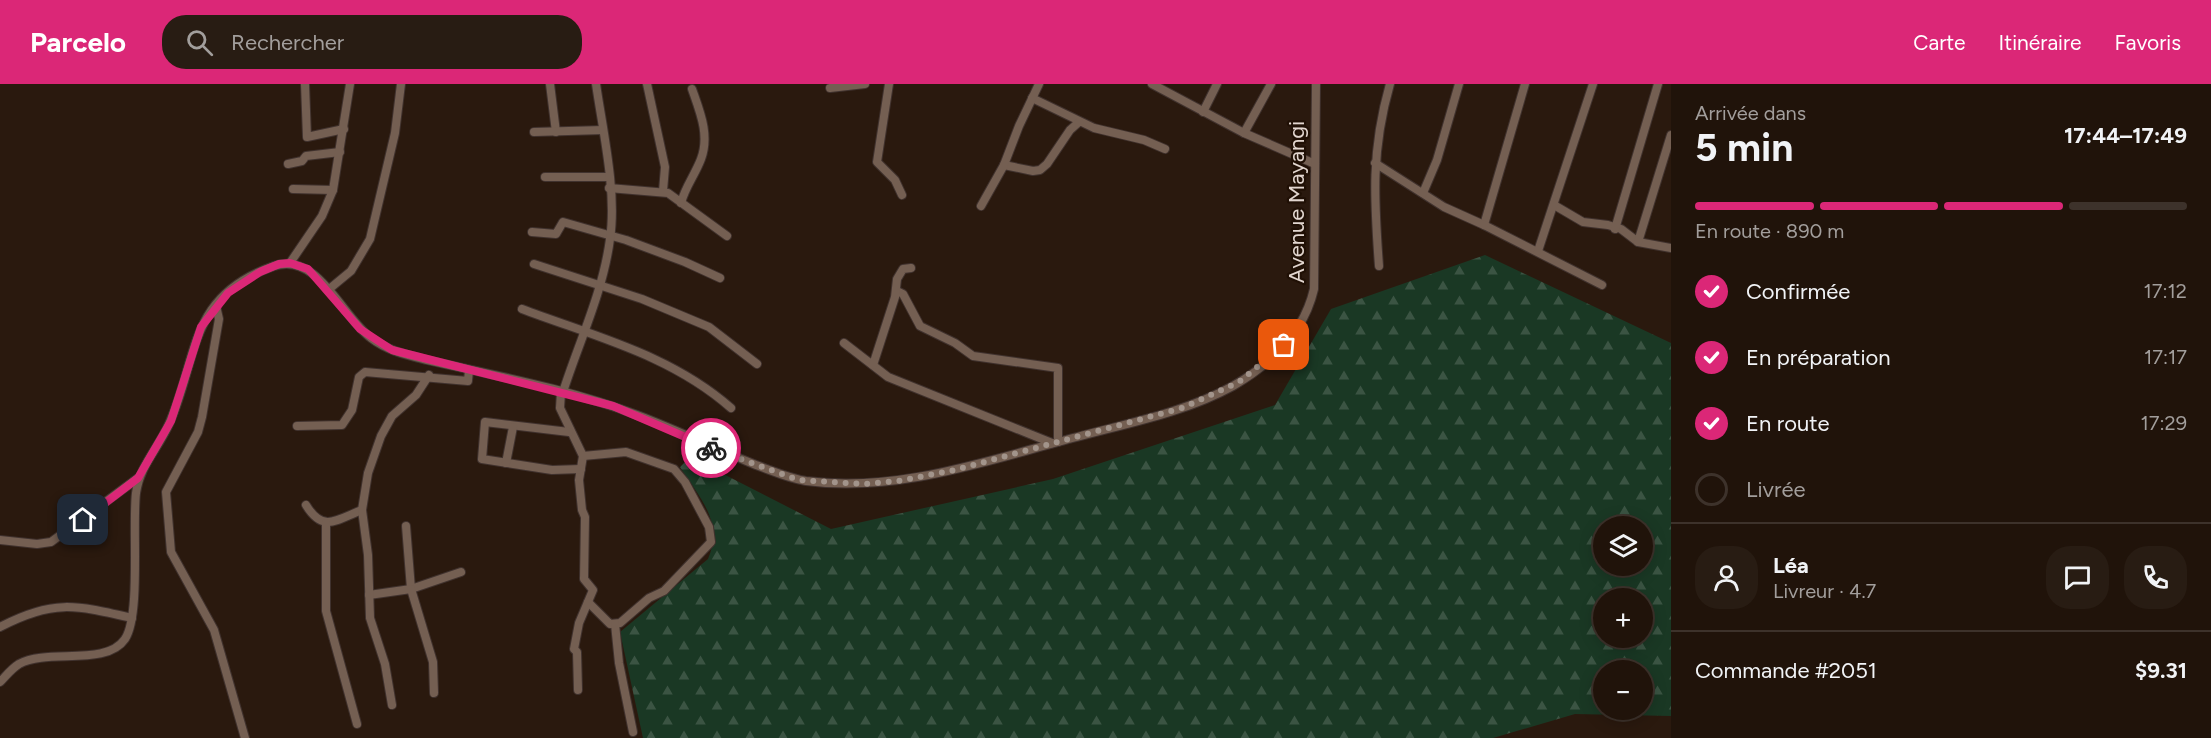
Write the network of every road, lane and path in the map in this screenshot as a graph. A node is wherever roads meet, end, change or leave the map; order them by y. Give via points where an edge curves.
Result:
1 (305, 84) edge
2 (350, 84) edge
3 (401, 84) edge
4 (550, 84) edge
5 (596, 84) edge
6 (647, 84) edge
7 (865, 84) edge
8 (889, 84) edge
9 (1152, 84) edge
10 (1217, 84) edge
11 (1271, 84) edge
12 (1316, 84) edge
13 (1390, 84) edge
14 (1459, 84) edge
15 (1525, 84) edge
16 (1593, 84) edge
17 (1658, 84) edge
18 (1035, 85) edge
19 (830, 88) dead end
20 (692, 89) dead end
21 (1032, 98) junction
22 (1203, 112) junction
23 (1079, 122) junction
24 (344, 129) junction
25 (603, 130) junction
26 (534, 132) dead end
27 (556, 132) junction
28 (1244, 133) junction
29 (1671, 135) edge
30 (1165, 149) dead end
31 (340, 152) junction
32 (1375, 163) junction
33 (1315, 164) junction
34 (288, 165) dead end
35 (1005, 165) junction
36 (545, 177) dead end
37 (608, 177) junction
38 (609, 188) junction
39 (293, 189) dead end
40 (333, 190) junction
41 (663, 191) junction
42 (1423, 193) junction
43 (902, 195) dead end
44 (681, 203) junction
45 (1554, 205) junction
46 (981, 206) dead end
47 (1484, 225) junction
48 (1615, 229) junction
49 (532, 232) dead end
50 (727, 236) dead end
51 (611, 237) junction
52 (1638, 242) junction
53 (1671, 248) edge
54 (1538, 251) junction
55 (290, 263) junction
56 (534, 264) dead end
57 (1379, 267) dead end
58 (911, 268) dead end
59 (720, 278) dead end
60 (1602, 285) dead end
61 (600, 286) junction
62 (328, 290) junction
63 (897, 291) junction
64 (216, 306) junction
65 (522, 309) dead end
66 (582, 332) junction
67 (844, 342) dead end
68 (757, 364) dead end
69 (873, 365) junction
70 (469, 370) junction
71 (429, 375) junction
72 (562, 392) junction
73 (731, 408) dead end
74 (297, 426) dead end
75 (513, 427) junction
76 (569, 432) junction
77 (1055, 442) junction
78 (583, 456) junction
79 (506, 463) junction
80 (581, 469) junction
81 (138, 478) junction
82 (306, 505) dead end
83 (362, 510) junction
84 (326, 523) junction
85 (406, 526) dead end
86 (0, 540) edge
87 (461, 572) dead end
88 (411, 589) junction
89 (369, 595) junction
90 (588, 602) junction
91 (132, 618) junction
92 (615, 624) junction
93 (0, 627) edge
94 (0, 682) edge
95 (578, 690) dead end
96 (434, 693) dead end
97 (392, 705) dead end
98 (357, 724) dead end
99 (633, 732) dead end
100 (245, 738) edge

1 - 24 street via 307,137
2 - 24 street
3 - 62 street via 395,133 370,240 351,271
4 - 27 street
5 - 25 street
6 - 41 street via 665,166
7 - 19 street
8 - 43 street via 877,162 895,180
9 - 22 street
10 - 22 street
11 - 28 street
12 - 33 street, Avenue Mayangi
13 - 32 street
14 - 42 street
15 - 47 street
16 - 45 street
17 - 48 street
18 - 21 street
20 - 44 street via 705,127 702,157
21 - 23 street
21 - 35 street
22 - 28 street
23 - 30 street
23 - 35 street via 1040,170
24 - 31 street
25 - 27 street
25 - 37 street
26 - 27 street
28 - 33 street
29 - 52 street
31 - 34 street via 306,156
31 - 40 street
32 - 42 street
32 - 57 street
33 - 77 street, Avenue Mayangi via 1314,290 1310,307 1295,334 1230,387 1182,408
35 - 46 street
36 - 37 street
37 - 38 street
38 - 41 street
38 - 51 street
39 - 40 street
40 - 55 street via 322,216
41 - 44 street
42 - 47 street
44 - 50 street
45 - 48 street via 1582,222
45 - 54 street
47 - 54 street
48 - 52 street
49 - 51 street via 556,234 562,222
51 - 59 street
51 - 61 street
52 - 53 street
54 - 60 street
55 - 62 street, Avenue Mayangi via 308,269
55 - 64 street via 276,265 244,281
56 - 61 street
58 - 63 street via 903,269 897,279
61 - 66 street
61 - 68 street via 712,328
62 - 70 street, Avenue Mayangi via 360,329 380,345 400,354
63 - 69 street
63 - 77 street via 903,294 920,326 973,356 1058,368
64 - 81 street via 196,337 171,421
64 - 100 street via 219,319 202,417 198,432 167,486 166,503 171,552 214,630
65 - 66 street
66 - 72 street
66 - 73 street via 656,360 705,385
67 - 69 street
69 - 77 street via 888,377
70 - 71 street via 468,381
70 - 72 street, Avenue Mayangi
71 - 74 street via 365,372 359,376 352,410 342,425
71 - 83 street via 385,428 370,464
72 - 76 street via 559,404
72 - 77 street, Avenue Mayangi via 639,415 705,445 808,481 898,481 955,470
75 - 76 street
75 - 79 street
75 - 79 street via 485,422 482,459
76 - 78 street
78 - 80 street
78 - 92 street via 626,452 674,469 709,527 711,542 664,591
79 - 80 street via 552,470
80 - 90 street via 584,580 593,590
81 - 86 street via 51,542
81 - 91 street
82 - 84 street via 315,520
83 - 84 street
83 - 89 street
84 - 98 street via 326,611
85 - 88 street
87 - 88 street
88 - 89 street
88 - 96 street via 433,662
89 - 97 street via 371,625 385,664
90 - 92 street via 610,624
90 - 95 street via 574,650
91 - 93 street via 89,608 52,606 21,615
91 - 94 street via 124,641 110,651 36,658 20,664
92 - 99 street

